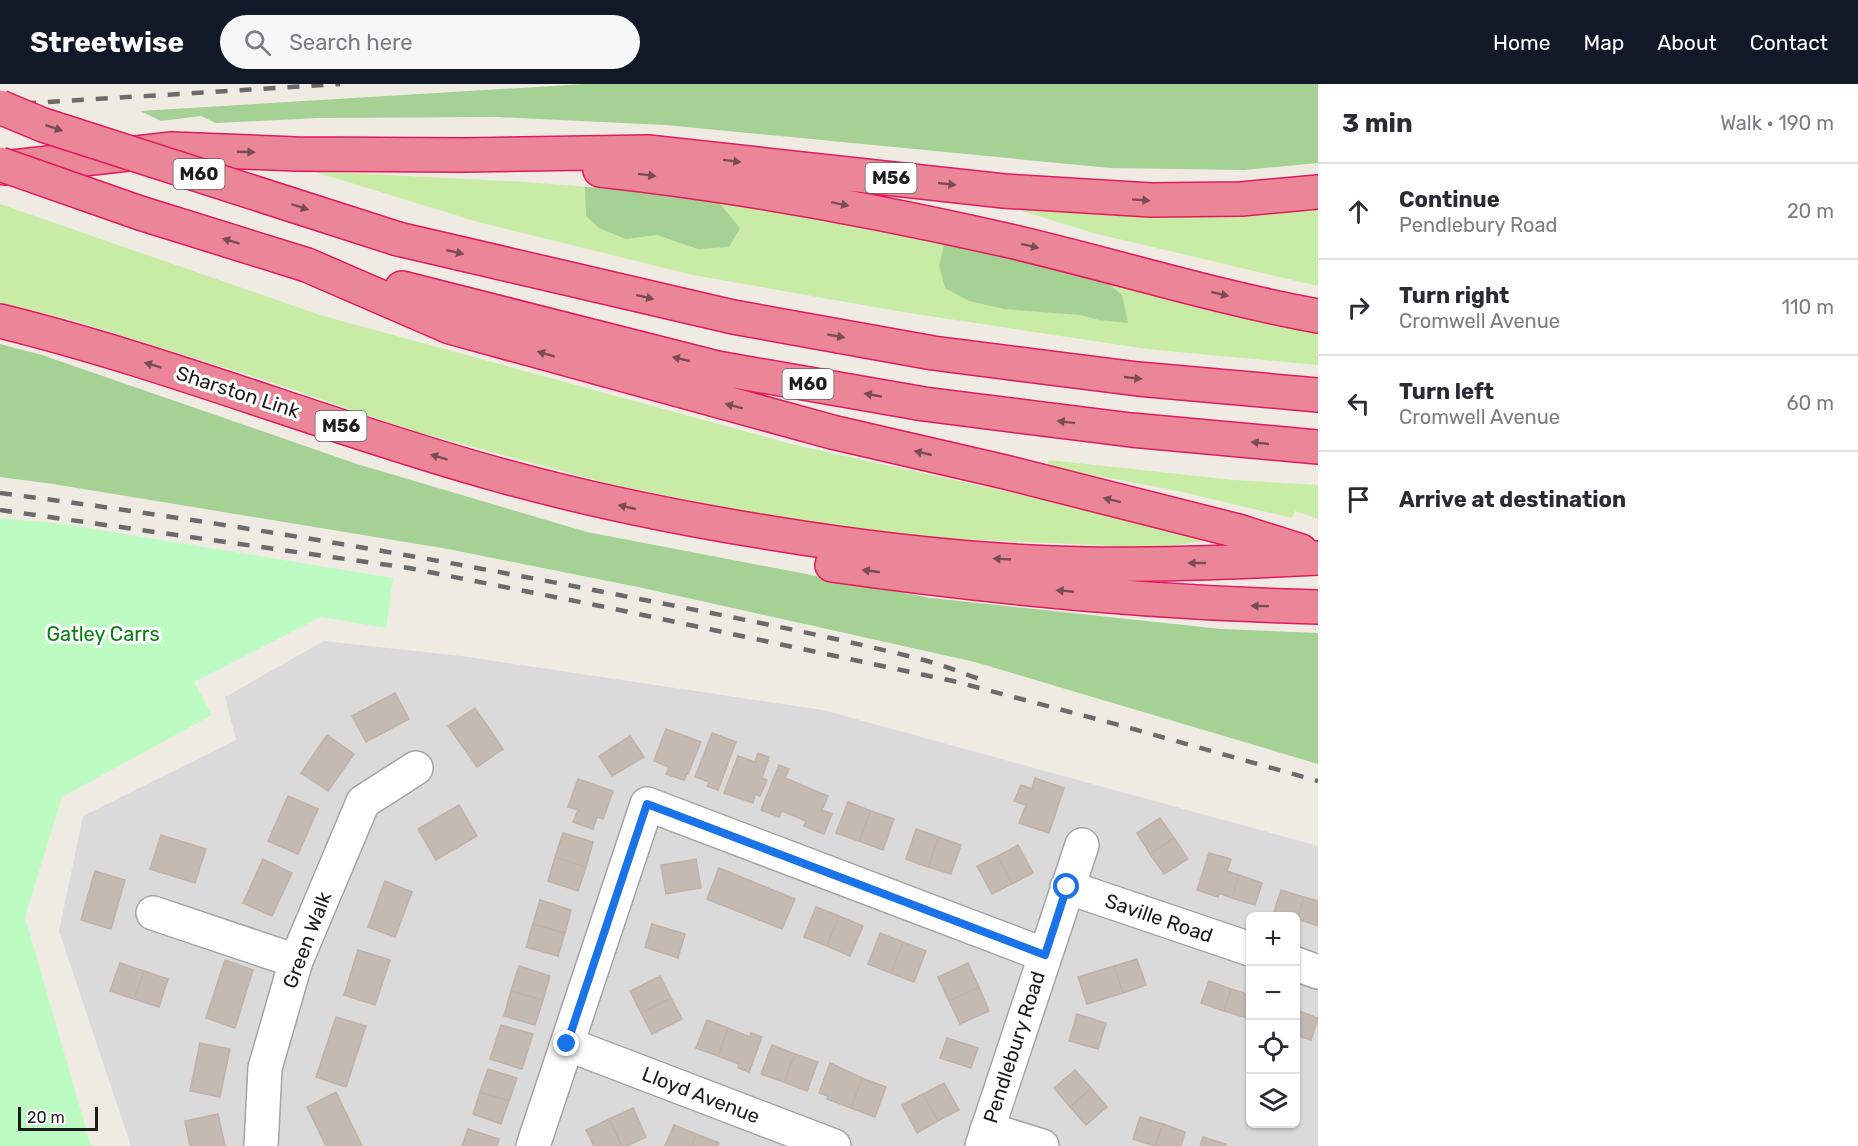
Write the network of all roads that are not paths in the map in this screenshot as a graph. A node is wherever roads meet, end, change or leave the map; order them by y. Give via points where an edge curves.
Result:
1 (0, 107) edge
2 (464, 155) junction
3 (0, 167) edge
4 (1318, 192) edge
5 (307, 265) junction
6 (1318, 316) edge
7 (0, 321) edge
8 (1318, 395) edge
9 (1318, 447) edge
10 (684, 519) junction
11 (1318, 557) edge
12 (1318, 607) edge
13 (416, 768) dead end
14 (1082, 845) dead end
15 (1067, 887) junction
16 (153, 913) dead end
17 (1246, 947) edge
18 (1045, 955) junction
19 (296, 961) junction
20 (1300, 965) edge
21 (1318, 972) edge
22 (567, 1044) junction
23 (984, 1137) edge
24 (261, 1146) edge
25 (533, 1146) edge
26 (834, 1146) edge
27 (1042, 1146) edge

1 -> 8 highway, M60, bridge via 398,238 733,317 933,353 1138,379
3 -> 2 highway, M56 via 172,149
2 -> 4 highway, M56 via 648,152 1004,190 1151,200 1241,199
2 -> 6 highway via 665,177 828,202 1011,241
5 -> 3 highway, M60, bridge
9 -> 5 highway, M60 via 1131,430 924,404 717,368
11 -> 5 highway, M60 via 1238,531 832,432 450,327
10 -> 7 highway, Sharston Link / M56 via 493,473 194,377
11 -> 10 highway, M56 via 1224,563 1086,564 954,557 843,545
12 -> 10 highway, M56 via 1219,604 876,572 809,562
13 - 19 street, Green Walk via 363,802
14 - 15 street, Pendlebury Road
15 - 17 street, Saville Road
15 - 18 street, Pendlebury Road
16 - 19 street
18 - 22 street via 647,804
18 - 23 street, Pendlebury Road
19 - 24 street, Green Walk via 265,1068
20 - 21 street
22 - 25 street
22 - 26 street, Lloyd Avenue
23 - 27 street

